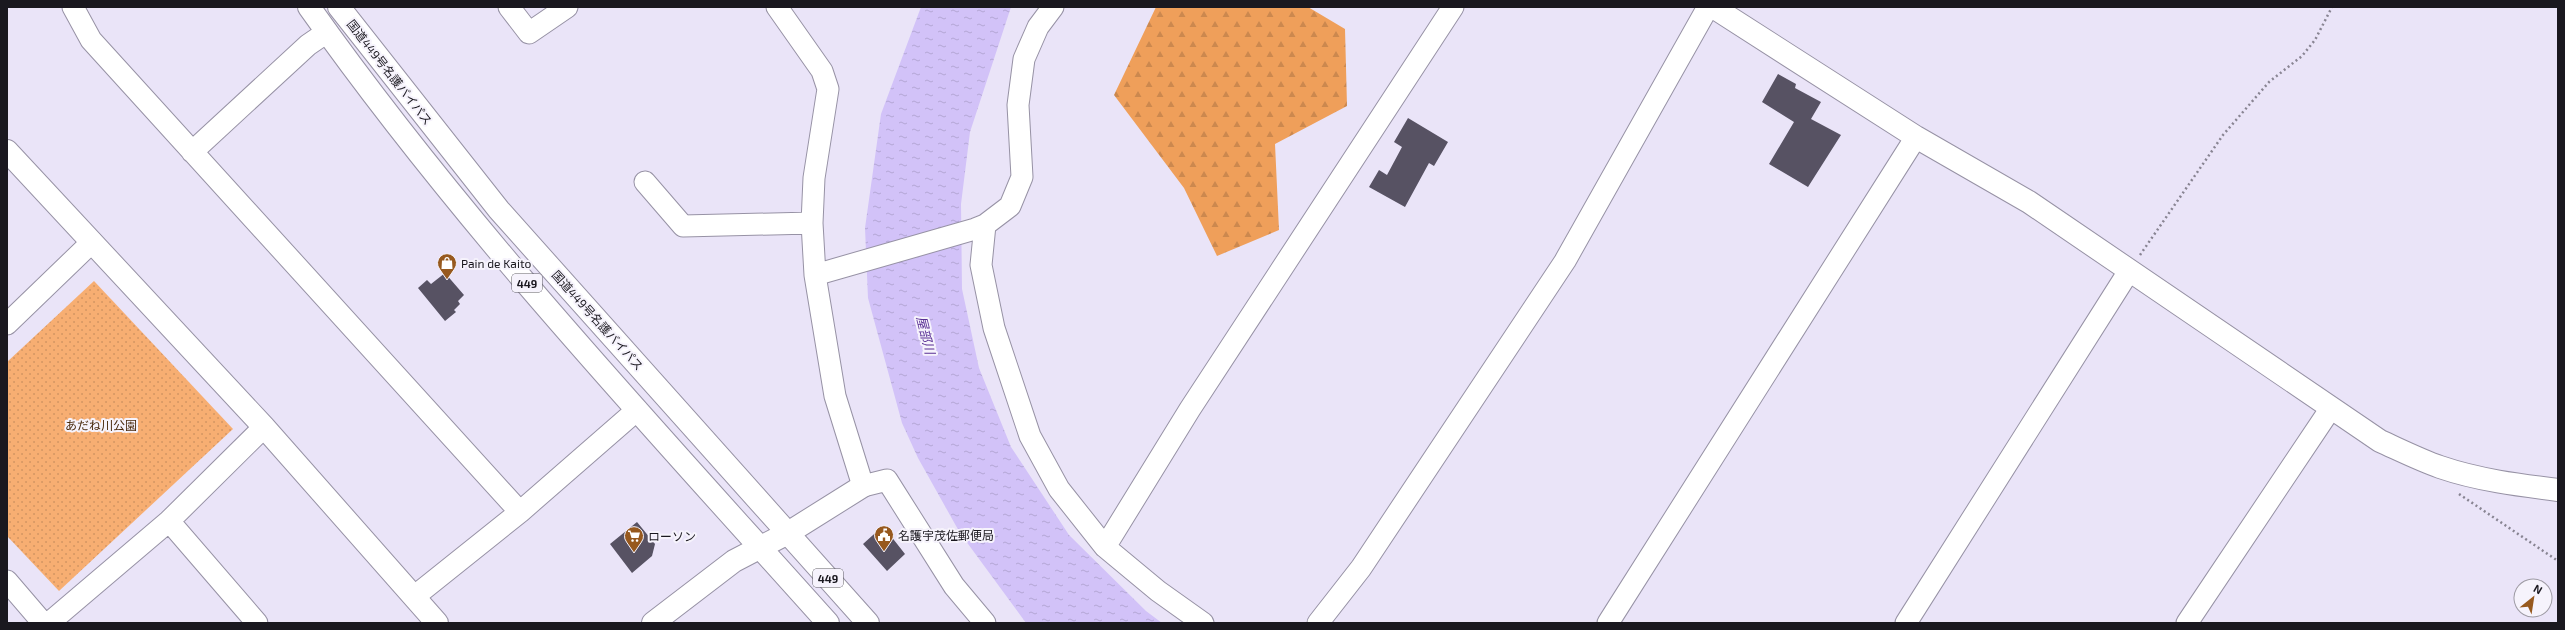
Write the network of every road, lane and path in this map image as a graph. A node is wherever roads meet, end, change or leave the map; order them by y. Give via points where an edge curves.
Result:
1 (73, 7) edge
2 (309, 7) edge
3 (508, 7) edge
4 (567, 7) edge
5 (777, 7) edge
6 (1053, 7) edge
7 (1453, 7) edge
8 (1708, 7) edge
9 (1714, 7) edge
10 (2332, 7) edge
11 (347, 10) edge
12 (327, 32) junction
13 (1916, 137) junction
14 (7, 151) edge
15 (192, 152) junction
16 (645, 182) dead end
17 (812, 223) junction
18 (980, 227) junction
19 (92, 242) junction
20 (2129, 271) junction
21 (815, 275) junction
22 (7, 324) edge
23 (2331, 408) junction
24 (637, 410) junction
25 (264, 427) junction
26 (863, 486) junction
27 (2453, 490) dead end
28 (2558, 490) edge
29 (520, 512) junction
30 (169, 521) junction
31 (788, 533) junction
32 (1105, 547) junction
33 (759, 548) junction
34 (2558, 561) edge
35 (7, 581) edge
36 (415, 596) junction
37 (43, 623) edge
38 (49, 623) edge
39 (257, 623) edge
40 (437, 623) edge
41 (653, 623) edge
42 (828, 623) edge
43 (868, 623) edge
44 (985, 623) edge
45 (1203, 623) edge
46 (1318, 623) edge
47 (1608, 623) edge
48 (1906, 623) edge
49 (2187, 623) edge

1 - 15 street via 91,40
2 - 12 main road, 449
3 - 4 street via 529,33
5 - 17 street via 822,72 828,88 814,178
6 - 18 street via 1038,27 1024,59 1018,105 1022,177 1010,206
7 - 32 street via 1190,409
8 - 46 street via 1565,261 1361,568
9 - 13 main road
10 - 20 path via 2315,40 2302,56 2269,82 2223,135
11 - 31 main road, 国道449号名護バイパス / 449 via 500,210
12 - 15 street via 308,45
12 - 24 main road, 449 via 400,130 470,217
13 - 20 main road via 2029,202
13 - 47 street
14 - 19 main road
15 - 29 street
16 - 17 street via 683,226
17 - 21 street
18 - 21 street
18 - 32 street via 981,265 994,328 1030,436 1059,489
19 - 22 street
19 - 25 main road
20 - 23 main road
20 - 48 street
21 - 26 street via 835,396
23 - 28 main road via 2380,441 2439,466 2506,483
23 - 49 street
24 - 29 street
24 - 33 main road, 449
25 - 30 street
25 - 36 main road
26 - 31 main road
26 - 44 street via 887,480 954,586
27 - 34 path
29 - 36 street
30 - 38 street
30 - 39 street
31 - 33 main road
31 - 43 main road, 国道449号名護バイパス / 449
32 - 45 street via 1158,591
33 - 41 main road via 723,569
33 - 42 main road, 449
35 - 37 street
36 - 40 main road

